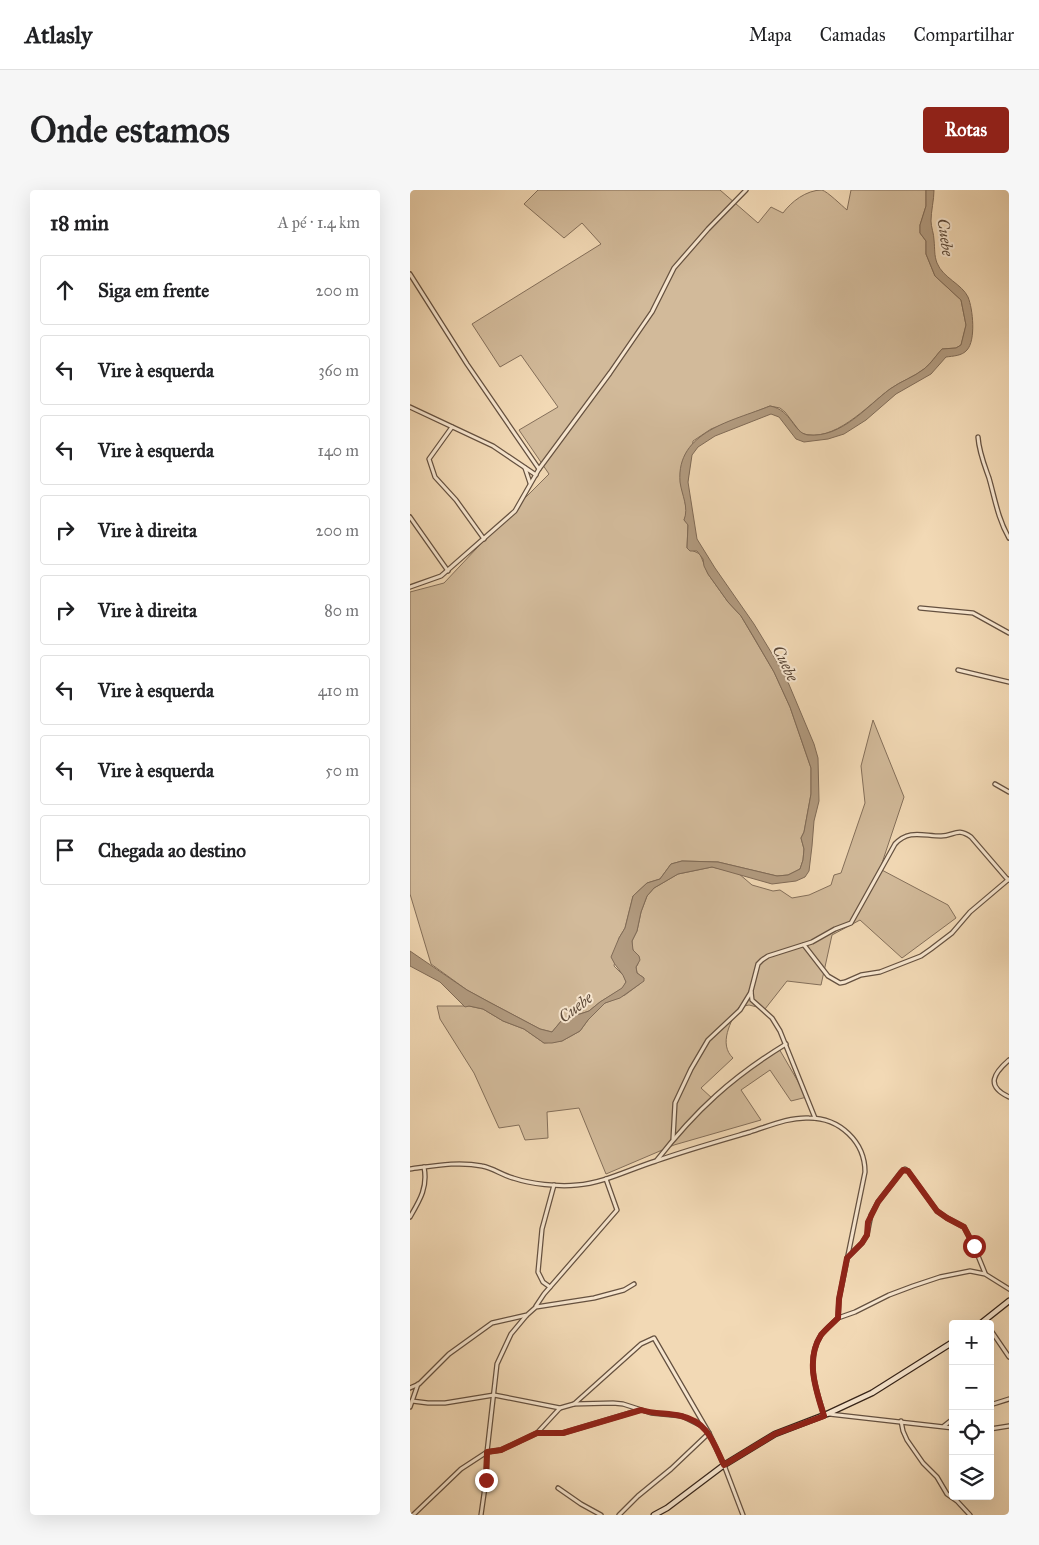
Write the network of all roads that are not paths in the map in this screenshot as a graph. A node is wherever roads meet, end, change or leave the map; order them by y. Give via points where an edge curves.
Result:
1 (746, 190) edge
2 (410, 274) edge
3 (412, 280) edge
4 (410, 407) edge
5 (452, 427) junction
6 (978, 437) dead end
7 (525, 468) junction
8 (539, 469) junction
9 (536, 475) junction
10 (530, 484) junction
11 (410, 517) edge
12 (1009, 538) edge
13 (484, 539) junction
14 (448, 571) junction
15 (410, 587) edge
16 (920, 608) dead end
17 (1009, 632) edge
18 (958, 670) dead end
19 (1009, 682) edge
20 (995, 784) dead end
21 (1009, 792) edge
22 (1008, 880) edge
23 (804, 945) junction
24 (752, 991) junction
25 (786, 1044) junction
26 (1009, 1060) edge
27 (1009, 1097) edge
28 (815, 1118) junction
29 (673, 1140) junction
30 (656, 1160) junction
31 (424, 1167) junction
32 (410, 1169) edge
33 (606, 1179) junction
34 (554, 1185) junction
35 (410, 1217) edge
36 (847, 1258) junction
37 (985, 1274) junction
38 (634, 1284) dead end
39 (550, 1287) junction
40 (1009, 1289) edge
41 (1009, 1301) edge
42 (536, 1307) junction
43 (526, 1315) junction
44 (838, 1318) junction
45 (987, 1320) edge
46 (994, 1335) edge
47 (949, 1345) edge
48 (1009, 1357) edge
49 (419, 1384) junction
50 (410, 1388) edge
51 (494, 1395) junction
52 (1009, 1399) edge
53 (412, 1401) junction
54 (574, 1404) junction
55 (994, 1404) edge
56 (410, 1407) edge
57 (560, 1408) junction
58 (641, 1410) junction
59 (826, 1415) junction
60 (901, 1421) junction
61 (949, 1422) edge
62 (704, 1426) junction
63 (943, 1426) junction
64 (1009, 1426) edge
65 (949, 1427) edge
66 (994, 1428) edge
67 (537, 1433) junction
68 (709, 1433) junction
69 (487, 1452) junction
70 (724, 1465) junction
71 (558, 1488) dead end
72 (413, 1515) edge
73 (481, 1515) edge
74 (601, 1515) edge
75 (619, 1515) edge
76 (654, 1515) edge
77 (743, 1515) edge
78 (970, 1515) edge

1 - 8 street via 674,268 646,321
2 - 3 street
3 - 8 street
4 - 5 street
5 - 7 street via 498,449
5 - 13 street via 429,459 435,477
6 - 12 street via 996,508
7 - 9 street
7 - 10 street
8 - 9 street
9 - 10 street
10 - 13 street via 515,511
11 - 14 street
13 - 14 street
14 - 15 street via 431,581
16 - 17 street via 973,613
18 - 19 street
20 - 21 street
22 - 23 street via 970,912 952,933 921,956 880,972 840,983 828,976
22 - 23 street via 966,833 905,836 895,844 854,921
23 - 24 street via 762,960 758,964
24 - 25 street via 752,1000 772,1018
24 - 29 street via 740,1010 708,1040 691,1069 675,1103
25 - 28 street
25 - 29 street via 746,1069 696,1114
26 - 27 street via 996,1072 994,1080 1000,1092
28 - 30 street via 781,1122
28 - 36 street via 830,1122 850,1134 864,1162 865,1172
29 - 30 street
30 - 33 street
31 - 32 street
31 - 34 street via 481,1165 513,1179
31 - 35 street via 425,1188
33 - 34 street via 579,1185
33 - 39 street via 617,1210
34 - 39 street via 542,1229 538,1272
36 - 37 street via 867,1235 868,1222 878,1202 905,1169 937,1211 964,1227
36 - 44 street
37 - 40 street
37 - 44 street via 970,1271 940,1277
38 - 42 street via 594,1298
39 - 42 street
41 - 45 street
42 - 43 street
43 - 49 street via 503,1319 481,1329 449,1354
43 - 51 street via 500,1354
44 - 59 street via 822,1333 814,1356 813,1378
46 - 48 street
47 - 59 street via 872,1393
49 - 50 street
49 - 53 street
51 - 53 street via 445,1403
51 - 57 street
51 - 69 street
52 - 55 street
53 - 56 street
54 - 57 street
54 - 58 street via 613,1403
54 - 62 street via 641,1344 654,1338
57 - 67 street
58 - 62 street via 682,1416
58 - 67 street via 563,1433
59 - 60 street
59 - 70 street via 775,1434
60 - 63 street
60 - 78 street via 904,1434 923,1463 947,1494
61 - 63 street
62 - 68 street
63 - 65 street
64 - 66 street
67 - 69 street via 501,1450
68 - 70 street
68 - 75 street
69 - 72 street via 461,1470
69 - 73 street
70 - 76 street
70 - 77 street
71 - 74 street

